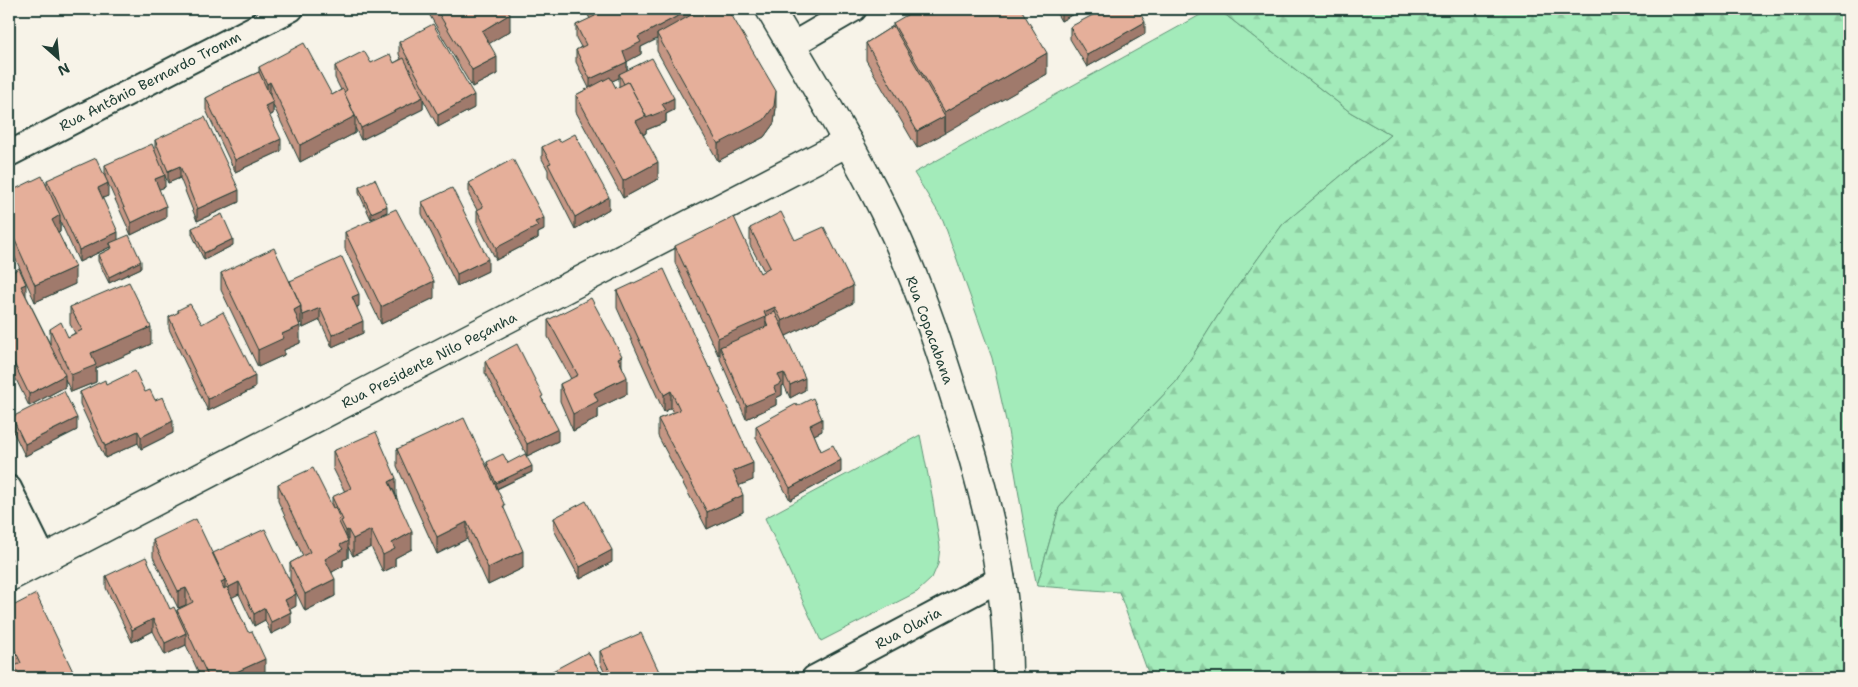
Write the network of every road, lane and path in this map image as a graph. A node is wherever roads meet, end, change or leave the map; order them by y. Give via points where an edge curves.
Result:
1 (291, 9) edge
2 (770, 9) edge
3 (854, 9) edge
4 (792, 45) junction
5 (848, 142) junction
6 (9, 154) edge
7 (9, 488) edge
8 (9, 527) edge
9 (27, 568) edge
10 (1002, 578) junction
11 (814, 678) edge
12 (1008, 678) edge

1 - 6 street, Rua Antônio Bernardo Tromm
2 - 4 street, Rua Copacabana
3 - 4 street
4 - 5 street, Rua Copacabana
5 - 9 street, Rua Presidente Nilo Peçanha
5 - 10 street, Rua Copacabana via 887,218 928,315 983,489
7 - 9 street
8 - 9 street
10 - 11 street, Rua Olaria
10 - 12 street, Rua Copacabana

